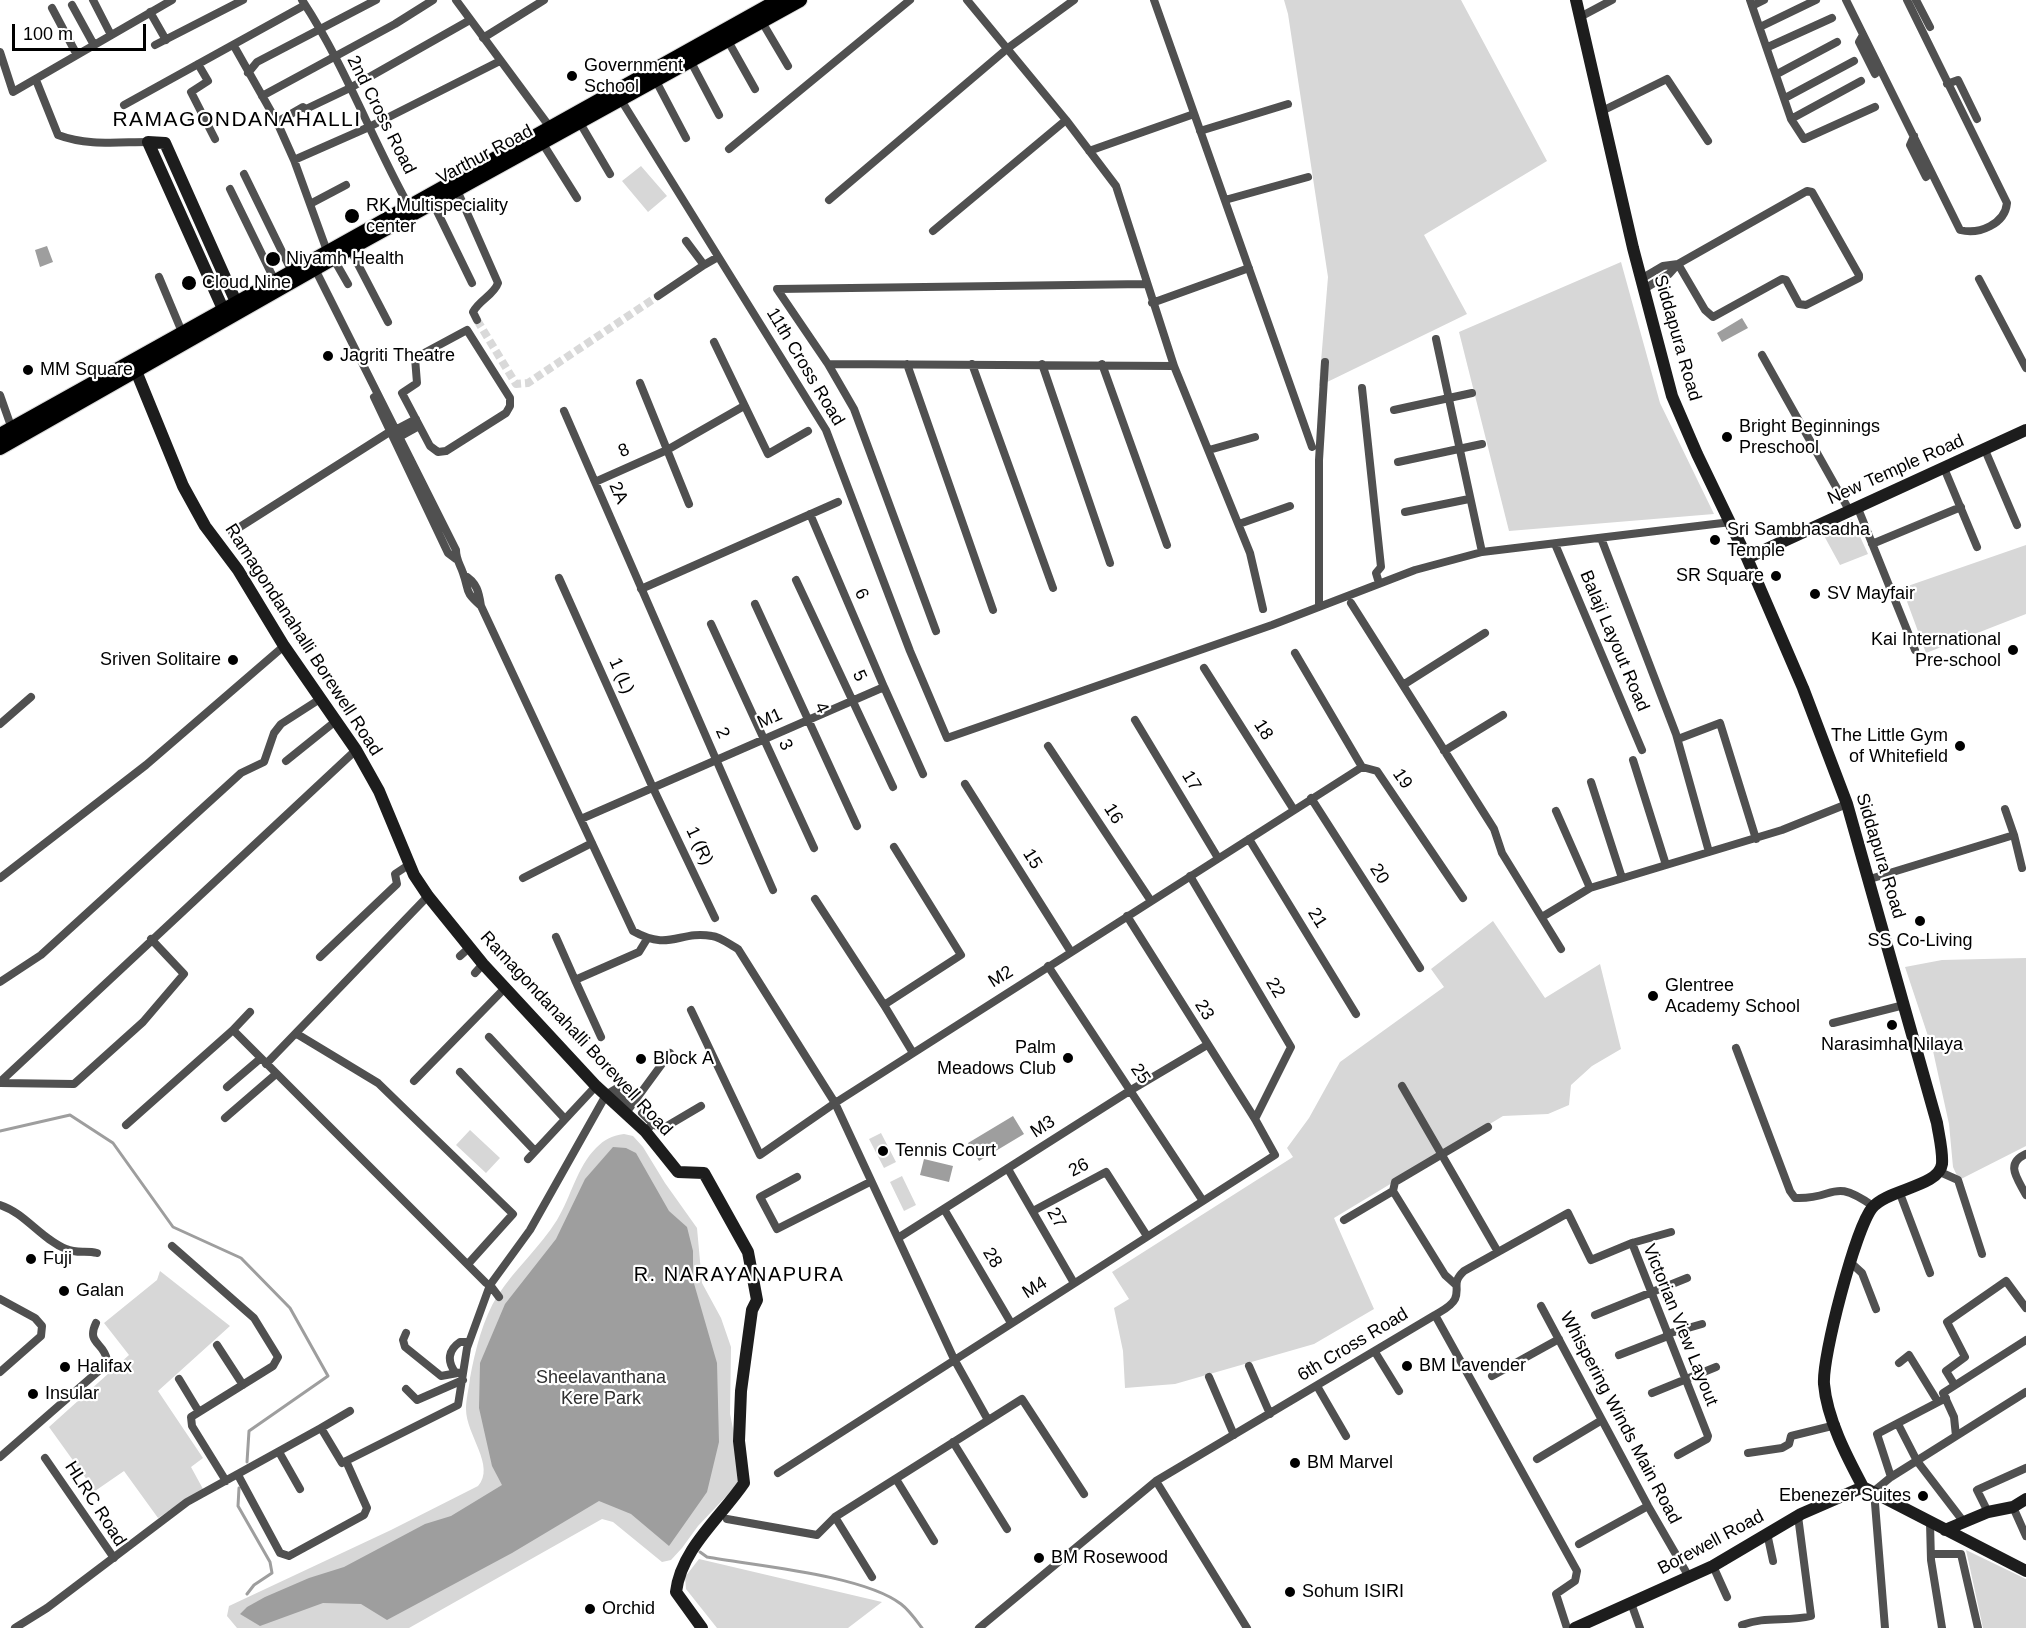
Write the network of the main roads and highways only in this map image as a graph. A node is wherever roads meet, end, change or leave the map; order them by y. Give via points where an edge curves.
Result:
1 (779, 0) edge
2 (800, 0) edge
3 (553, 132) junction
4 (411, 210) junction
5 (357, 242) junction
6 (312, 266) junction
7 (6, 432) edge
8 (0, 448) edge

1 - 3 main road, Varthur Road
2 - 3 main road, Varthur Road via 580,123
3 - 4 main road, Varthur Road
3 - 4 main road, Varthur Road via 543,144 433,203
4 - 5 main road, Varthur Road
5 - 6 main road, Varthur Road
5 - 6 main road, Varthur Road via 327,251
6 - 7 main road, Varthur Road via 292,272 236,302
6 - 8 main road, Varthur Road

